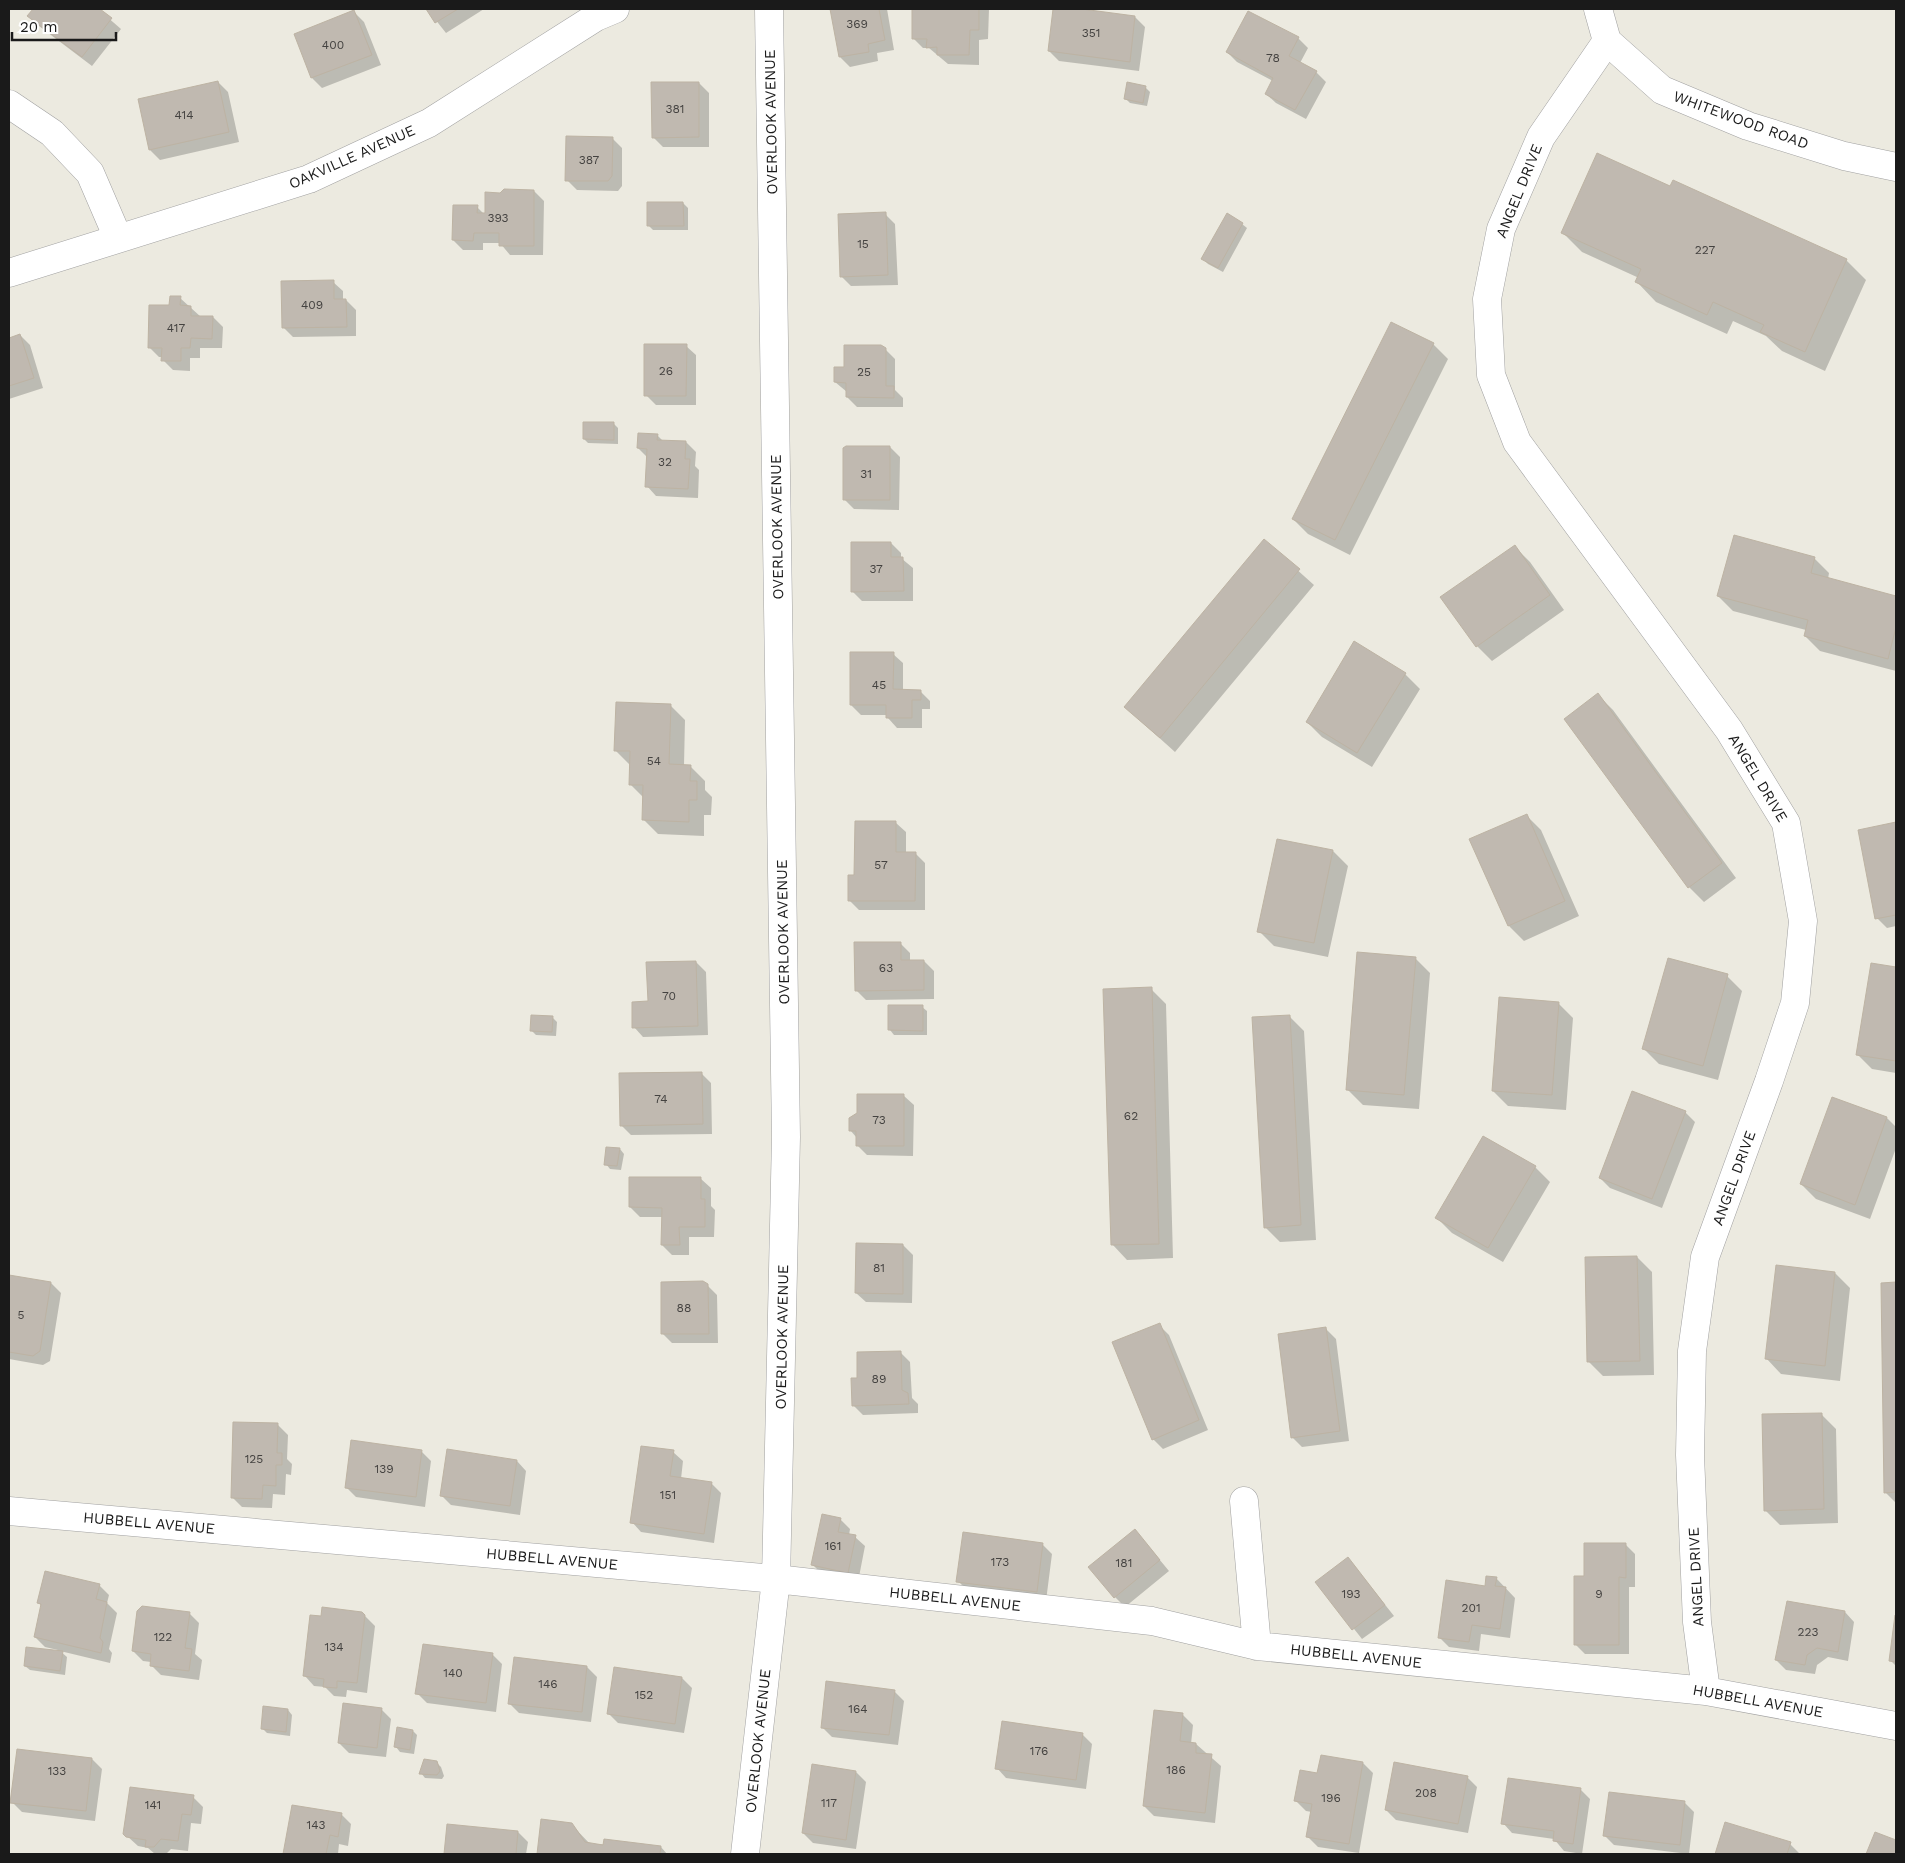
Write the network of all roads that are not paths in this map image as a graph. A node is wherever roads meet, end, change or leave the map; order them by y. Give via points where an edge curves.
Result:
1 (615, 9) edge
2 (769, 9) edge
3 (1598, 9) edge
4 (1607, 41) junction
5 (9, 104) edge
6 (1896, 167) edge
7 (118, 238) junction
8 (9, 273) edge
9 (1244, 1501) dead end
10 (9, 1511) edge
11 (776, 1579) junction
12 (1257, 1646) junction
13 (1706, 1691) junction
14 (1896, 1726) edge
15 (745, 1854) edge

1 - 7 street, OAKVILLE AVENUE via 596,17 429,123 309,179
2 - 11 street, OVERLOOK AVENUE via 786,1137
3 - 4 street
4 - 6 street, WHITEWOOD ROAD via 1662,90 1757,128 1844,156
4 - 13 street, ANGEL DRIVE via 1540,137 1501,229 1487,298 1491,375 1517,442 1729,730 1786,823 1802,921 1795,1003 1705,1257 1692,1351 1690,1455 1697,1622
5 - 7 street via 52,132 90,173
7 - 8 street, OAKVILLE AVENUE
9 - 12 street
10 - 11 street, HUBBELL AVENUE
11 - 12 street, HUBBELL AVENUE via 1152,1621
11 - 15 street, OVERLOOK AVENUE
12 - 13 street, HUBBELL AVENUE
13 - 14 street, HUBBELL AVENUE

